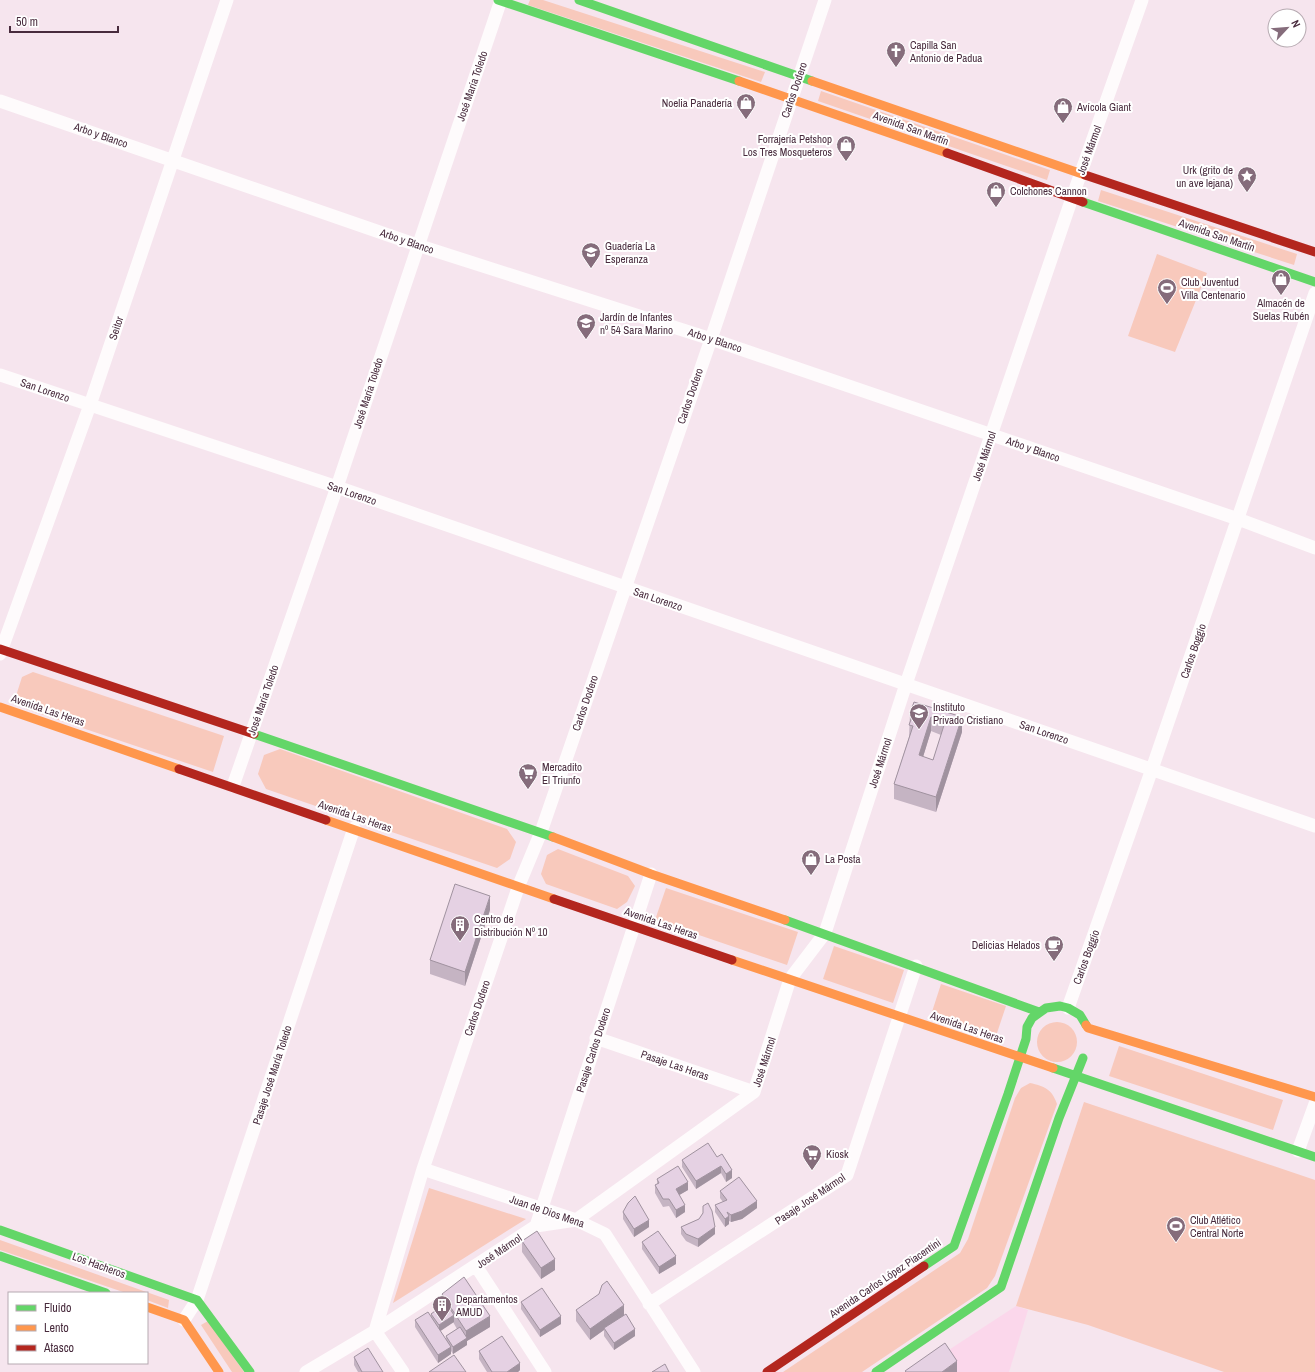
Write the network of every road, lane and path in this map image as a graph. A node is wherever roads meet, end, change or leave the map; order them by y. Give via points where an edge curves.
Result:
1 (227, 0) edge
2 (500, 0) edge
3 (579, 0) edge
4 (825, 0) edge
5 (1142, 0) edge
6 (799, 76) junction
7 (791, 98) junction
8 (0, 101) edge
9 (172, 159) junction
10 (1080, 174) junction
11 (1072, 198) junction
12 (417, 245) junction
13 (1315, 252) edge
14 (1315, 282) edge
15 (1315, 293) edge
16 (711, 339) junction
17 (0, 375) edge
18 (90, 405) junction
19 (991, 435) junction
20 (337, 487) junction
21 (1238, 519) junction
22 (1315, 548) edge
23 (624, 587) junction
24 (0, 651) edge
25 (906, 684) junction
26 (0, 707) edge
27 (252, 733) junction
28 (1152, 769) junction
29 (233, 786) junction
30 (1315, 826) edge
31 (354, 828) junction
32 (541, 832) junction
33 (651, 874) junction
34 (519, 885) junction
35 (633, 926) junction
36 (825, 933) junction
37 (916, 966) junction
38 (790, 979) junction
39 (1068, 1008) junction
40 (1039, 1012) junction
41 (899, 1017) junction
42 (1088, 1028) junction
43 (596, 1038) junction
44 (1026, 1039) junction
45 (1019, 1057) junction
46 (1083, 1058) junction
47 (1039, 1064) junction
48 (1057, 1070) junction
49 (1075, 1076) junction
50 (754, 1092) junction
51 (1315, 1097) edge
52 (1315, 1104) edge
53 (1298, 1150) junction
54 (1315, 1157) edge
55 (424, 1169) junction
56 (542, 1209) junction
57 (576, 1220) junction
58 (536, 1226) junction
59 (0, 1230) edge
60 (0, 1256) edge
61 (476, 1266) junction
62 (103, 1292) edge
63 (197, 1300) junction
64 (649, 1304) junction
65 (148, 1307) edge
66 (184, 1320) junction
67 (375, 1331) junction
68 (219, 1372) edge
69 (250, 1372) edge
70 (306, 1372) edge
71 (402, 1372) edge
72 (545, 1372) edge
73 (694, 1372) edge
74 (767, 1372) edge
75 (876, 1372) edge

1 - 9 street, Seitor
2 - 7 main road, Avenida San Martín
2 - 12 street, José María Toledo
3 - 6 main road, Avenida San Martín
4 - 6 street, Carlos Dodero
5 - 10 street, José Mármol
6 - 7 street, Carlos Dodero
6 - 10 main road, Avenida San Martín
7 - 11 main road, Avenida San Martín
7 - 16 street, Carlos Dodero
8 - 9 street, Arbo y Blanco
9 - 12 street, Arbo y Blanco
9 - 18 street, Seitor
10 - 11 street, José Mármol
10 - 13 main road, Avenida San Martín
11 - 14 main road, Avenida San Martín
11 - 19 street, José Mármol
12 - 16 street, Arbo y Blanco
12 - 20 street, José María Toledo
15 - 21 street, Carlos Boggio
16 - 19 street, Arbo y Blanco
16 - 23 street, Carlos Dodero
17 - 18 street, San Lorenzo
18 - 20 street, San Lorenzo
18 - 24 street, Seitor
19 - 21 street, Arbo y Blanco
19 - 25 street, José Mármol
20 - 23 street, San Lorenzo
20 - 27 street, José María Toledo
21 - 22 street, Arbo y Blanco
21 - 28 street, Carlos Boggio
23 - 25 street, San Lorenzo
23 - 32 street, Carlos Dodero
24 - 27 main road
25 - 28 street, San Lorenzo
25 - 36 street, José Mármol
26 - 29 main road, Avenida Las Heras
27 - 29 street, José María Toledo
27 - 32 main road
28 - 30 street, San Lorenzo
28 - 39 street, Carlos Boggio
29 - 31 main road, Avenida Las Heras
31 - 34 main road, Avenida Las Heras
31 - 63 street, Pasaje José María Toledo
32 - 33 main road
32 - 34 street, Carlos Dodero
33 - 35 street, Pasaje Carlos Dodero
33 - 36 main road
34 - 35 main road, Avenida Las Heras
34 - 55 street, Carlos Dodero
35 - 38 main road, Avenida Las Heras
35 - 43 street, Pasaje Carlos Dodero
36 - 37 main road
36 - 38 street, José Mármol
37 - 40 main road
37 - 41 street, Pasaje José Mármol
38 - 41 main road, Avenida Las Heras
38 - 50 street, José Mármol
39 - 40 main road, Avenida Carlos López Piacentini via 1053,1006
39 - 42 main road via 1080,1015
40 - 44 main road, Avenida Carlos López Piacentini via 1027,1027
41 - 45 main road, Avenida Las Heras
41 - 64 street, Pasaje José Mármol via 847,1175
42 - 46 main road via 1089,1044
42 - 51 main road
43 - 50 street, Pasaje Las Heras
43 - 56 street, Pasaje Carlos Dodero
44 - 45 main road, Avenida Carlos López Piacentini
44 - 47 main road via 1029,1053
45 - 47 main road, Avenida Las Heras
45 - 74 main road, Avenida Carlos López Piacentini via 954,1246
46 - 48 main road via 1071,1067
46 - 49 main road
47 - 48 main road, Avenida Las Heras
48 - 49 main road, Avenida Las Heras
49 - 53 main road, Avenida Las Heras
49 - 75 main road via 1001,1287
50 - 57 street, José Mármol
52 - 53 street
53 - 54 main road, Avenida Las Heras
55 - 56 street, Juan de Dios Mena
55 - 67 street, Carlos Dodero
56 - 57 street, Juan de Dios Mena
56 - 58 street, Pasaje Carlos Dodero
57 - 58 street, José Mármol
57 - 64 street, Juan de Dios Mena via 605,1234
58 - 61 street, José Mármol
59 - 63 main road, Los Hacheros
60 - 62 main road
61 - 67 street, José Mármol
61 - 72 street
63 - 66 street, Pasaje José María Toledo
63 - 69 main road
64 - 73 street, Juan de Dios Mena
65 - 66 main road
66 - 68 main road
67 - 70 street
67 - 71 street

